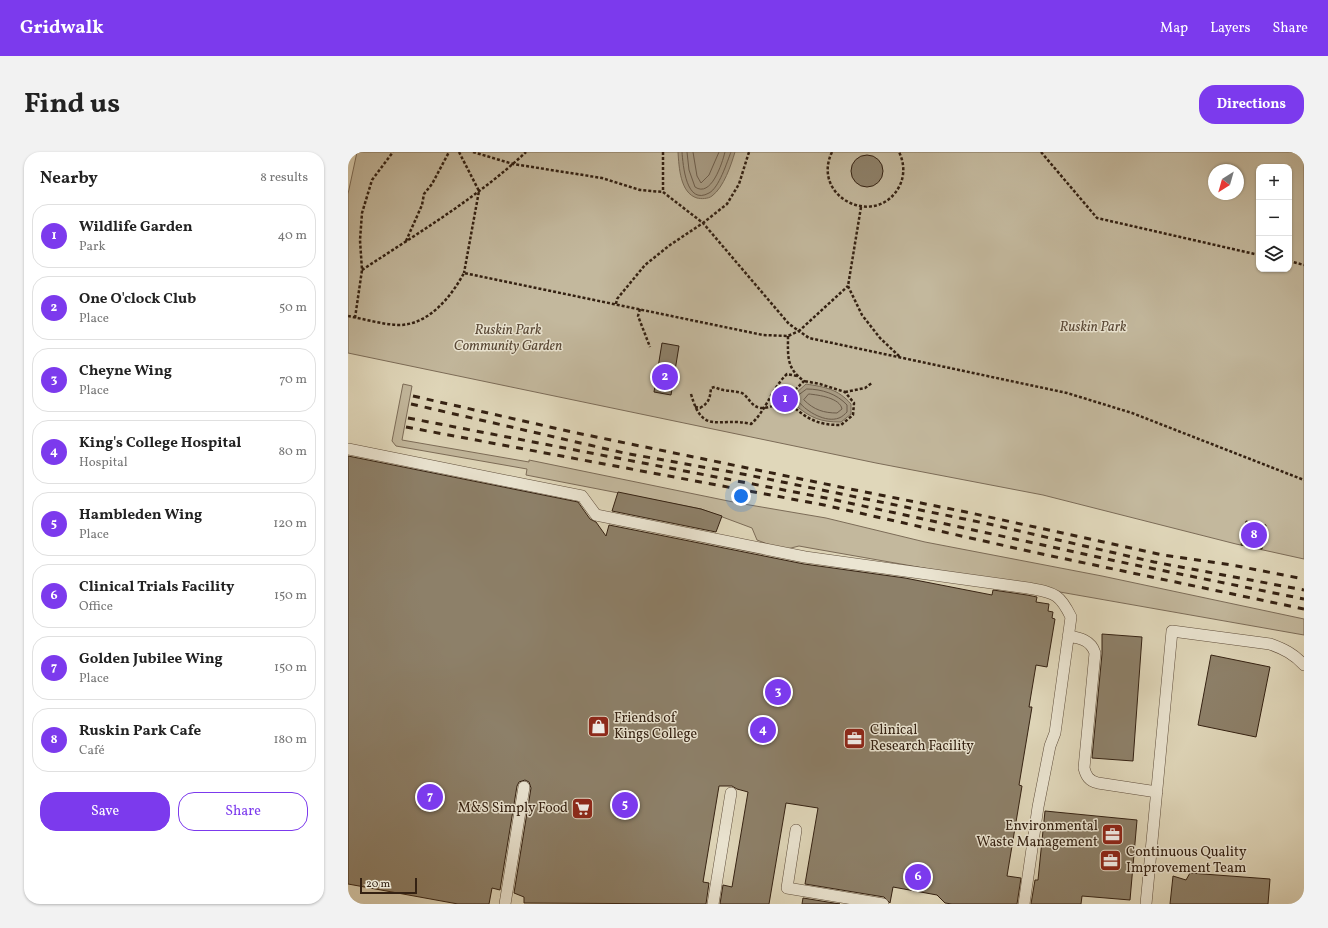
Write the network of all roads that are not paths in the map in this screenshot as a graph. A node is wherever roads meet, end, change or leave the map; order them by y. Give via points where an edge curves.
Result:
1 (348, 449) edge
2 (1068, 636) junction
3 (1304, 665) edge
4 (524, 787) dead end
5 (1157, 792) junction
6 (731, 793) dead end
7 (796, 830) dead end
8 (505, 904) edge
9 (713, 904) edge
10 (883, 904) edge
11 (1024, 904) edge
12 (1146, 904) edge

1 - 2 lane via 582,496 596,515 805,557 1055,594 1071,617
2 - 5 lane via 1088,642 1095,653 1084,768 1086,775 1098,783
2 - 11 lane via 1055,733 1038,807
3 - 5 lane via 1285,649 1270,644 1172,631
4 - 8 lane
5 - 12 lane
6 - 9 lane
7 - 10 lane via 787,888

